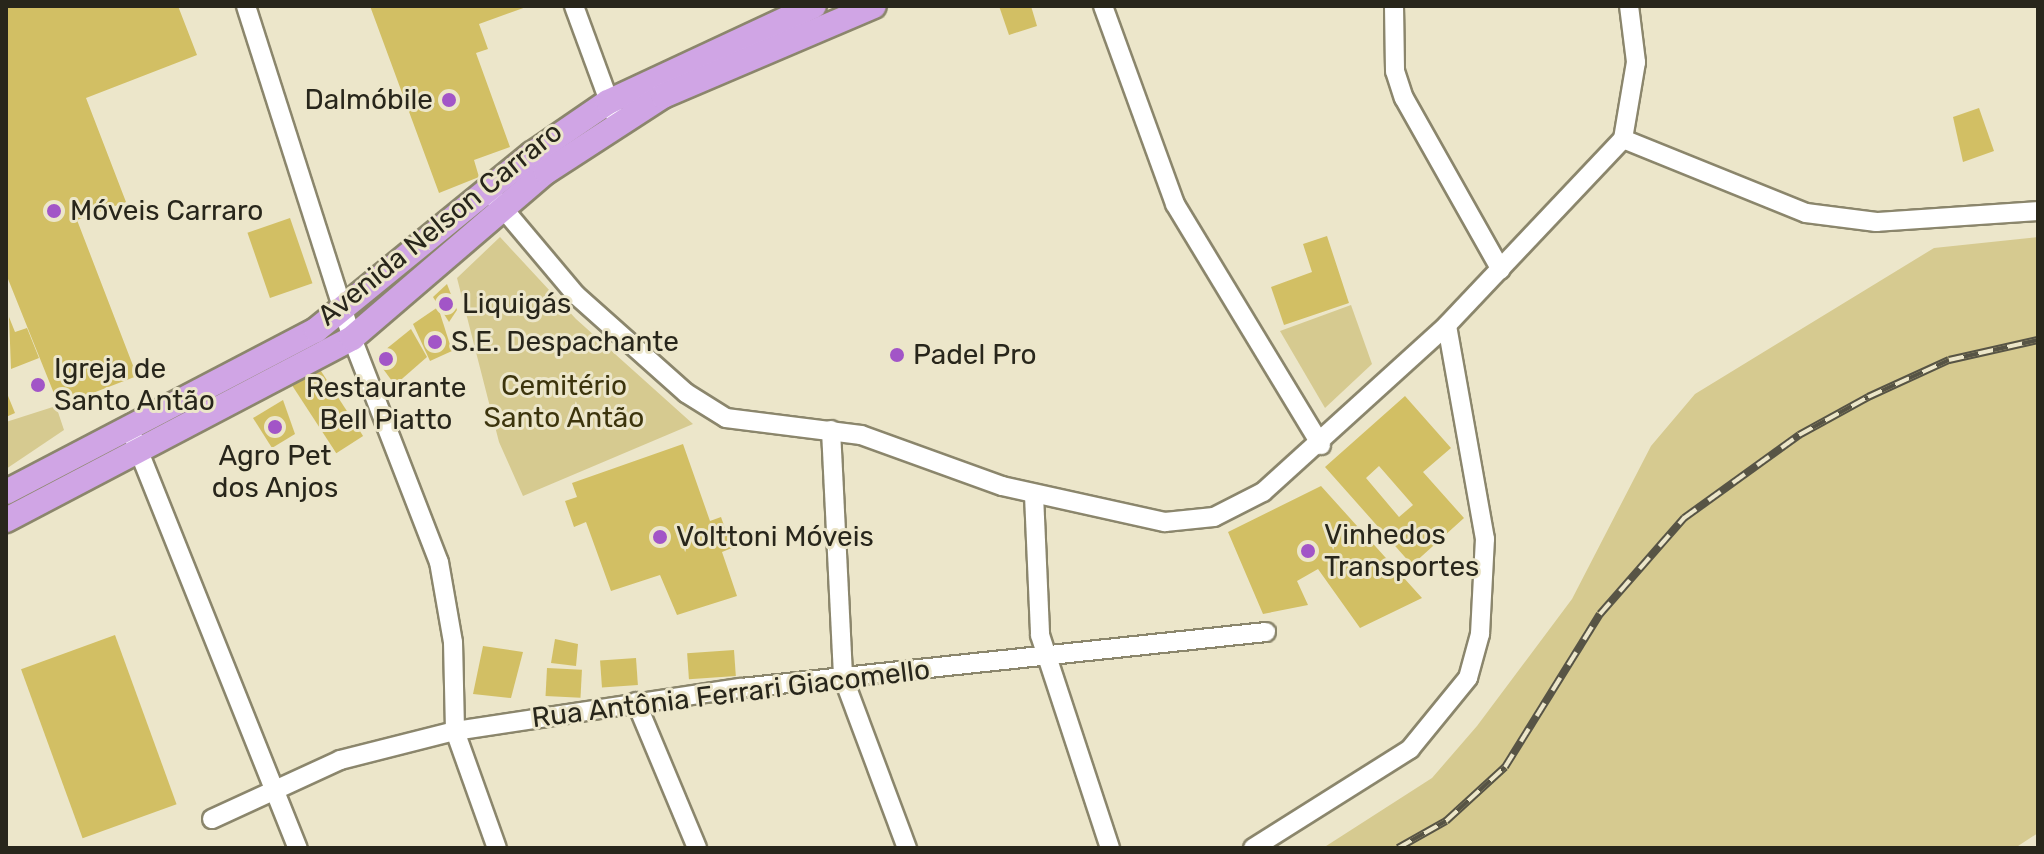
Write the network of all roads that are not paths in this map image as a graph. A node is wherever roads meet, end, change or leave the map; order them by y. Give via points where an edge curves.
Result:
1 (246, 6) edge
2 (574, 6) edge
3 (874, 6) edge
4 (1103, 6) edge
5 (1394, 6) edge
6 (1629, 6) edge
7 (846, 10) edge
8 (816, 11) edge
9 (613, 113) junction
10 (1623, 139) junction
11 (539, 163) junction
12 (486, 190) junction
13 (503, 209) junction
14 (2038, 211) edge
15 (1501, 270) junction
16 (345, 309) junction
17 (1447, 325) junction
18 (352, 338) junction
19 (831, 430) junction
20 (134, 438) junction
21 (1321, 445) junction
22 (20, 493) edge
23 (1034, 495) junction
24 (6, 520) edge
25 (1266, 632) dead end
26 (1045, 656) junction
27 (843, 677) junction
28 (636, 702) junction
29 (455, 731) junction
30 (277, 790) junction
31 (212, 819) dead end
32 (298, 848) edge
33 (497, 848) edge
34 (697, 848) edge
35 (907, 848) edge
36 (1110, 848) edge
37 (1253, 848) edge

1 - 16 street
2 - 9 street
3 - 7 main road, Avenida Nelson Carraro
4 - 21 street via 1175,204
5 - 15 street via 1395,71 1404,98
6 - 10 street via 1636,62
7 - 8 main road, Avenida Nelson Carraro
8 - 9 main road, Avenida Nelson Carraro
9 - 11 main road, Avenida Nelson Carraro
10 - 14 street via 1806,213 1876,222
10 - 15 street
11 - 12 main road, Avenida Nelson Carraro
11 - 13 main road, Avenida Nelson Carraro
12 - 13 street
12 - 16 main road, Avenida Nelson Carraro
13 - 18 main road, Avenida Nelson Carraro
13 - 19 street via 576,295 707,409 744,422
15 - 17 street
16 - 18 street
16 - 20 main road, Avenida Nelson Carraro
17 - 21 street
17 - 37 street via 1485,539 1480,634 1468,678 1410,749
18 - 20 main road, Avenida Nelson Carraro
18 - 29 street via 439,562 453,642
19 - 23 street
19 - 27 street
20 - 22 main road, Avenida Nelson Carraro
20 - 30 street
21 - 23 street via 1238,507 1192,521 1124,516
22 - 24 main road, Avenida Nelson Carraro
23 - 26 street
25 - 26 street, Rua Antônia Ferrari Giacomello
26 - 27 street, Rua Antônia Ferrari Giacomello
26 - 36 street
27 - 28 street, Rua Antônia Ferrari Giacomello
27 - 35 street
28 - 29 street, Rua Antônia Ferrari Giacomello
28 - 34 street
29 - 30 street, Rua Antônia Ferrari Giacomello via 340,760
29 - 33 street
30 - 31 street, Rua Antônia Ferrari Giacomello
30 - 32 street

